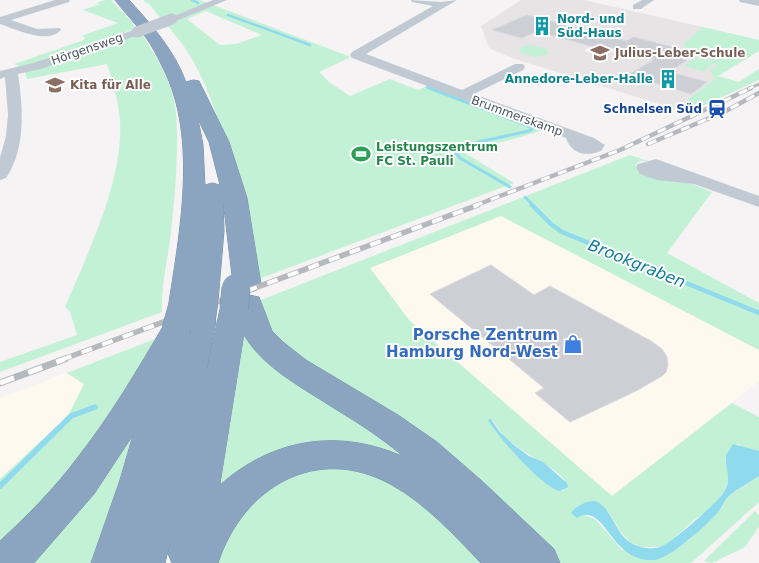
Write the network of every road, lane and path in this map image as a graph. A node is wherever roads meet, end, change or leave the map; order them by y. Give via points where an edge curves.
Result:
1 (65, 0) edge
2 (122, 0) edge
3 (134, 0) edge
4 (222, 0) edge
5 (416, 0) edge
6 (649, 0) edge
7 (744, 0) edge
8 (447, 3) edge
9 (759, 3) edge
10 (637, 7) dead end
11 (56, 30) dead end
12 (519, 66) dead end
13 (6, 74) edge
14 (462, 95) junction
15 (200, 104) junction
16 (573, 136) dead end
17 (0, 175) edge
18 (693, 179) dead end
19 (759, 202) edge
20 (216, 306) junction
21 (6, 563) edge
22 (112, 563) edge
23 (144, 563) edge
24 (186, 563) edge
25 (197, 563) edge
26 (508, 563) edge
27 (540, 563) edge

1 - 11 street via 0,20 44,34
2 - 20 highway via 163,48 186,106 194,162 194,203
3 - 15 highway via 174,47 190,76
4 - 13 street, Hörgensweg, bridge via 137,32
5 - 8 street, Brummerskamp
6 - 10 street
7 - 9 street
8 - 14 street, Brummerskamp via 356,55
12 - 14 street, Brummerskamp
13 - 17 street via 15,96 13,114 16,120 13,141
14 - 16 street, Brummerskamp
15 - 20 highway via 210,154
15 - 20 highway via 220,142 240,230
18 - 19 street
20 - 21 highway via 131,407 91,469 44,525
20 - 22 highway via 149,444
20 - 23 highway
20 - 24 highway
20 - 27 highway via 254,323 260,337 292,366 424,452
25 - 26 highway via 219,516 233,496 250,482 288,462 331,454 381,462 405,474 452,509

